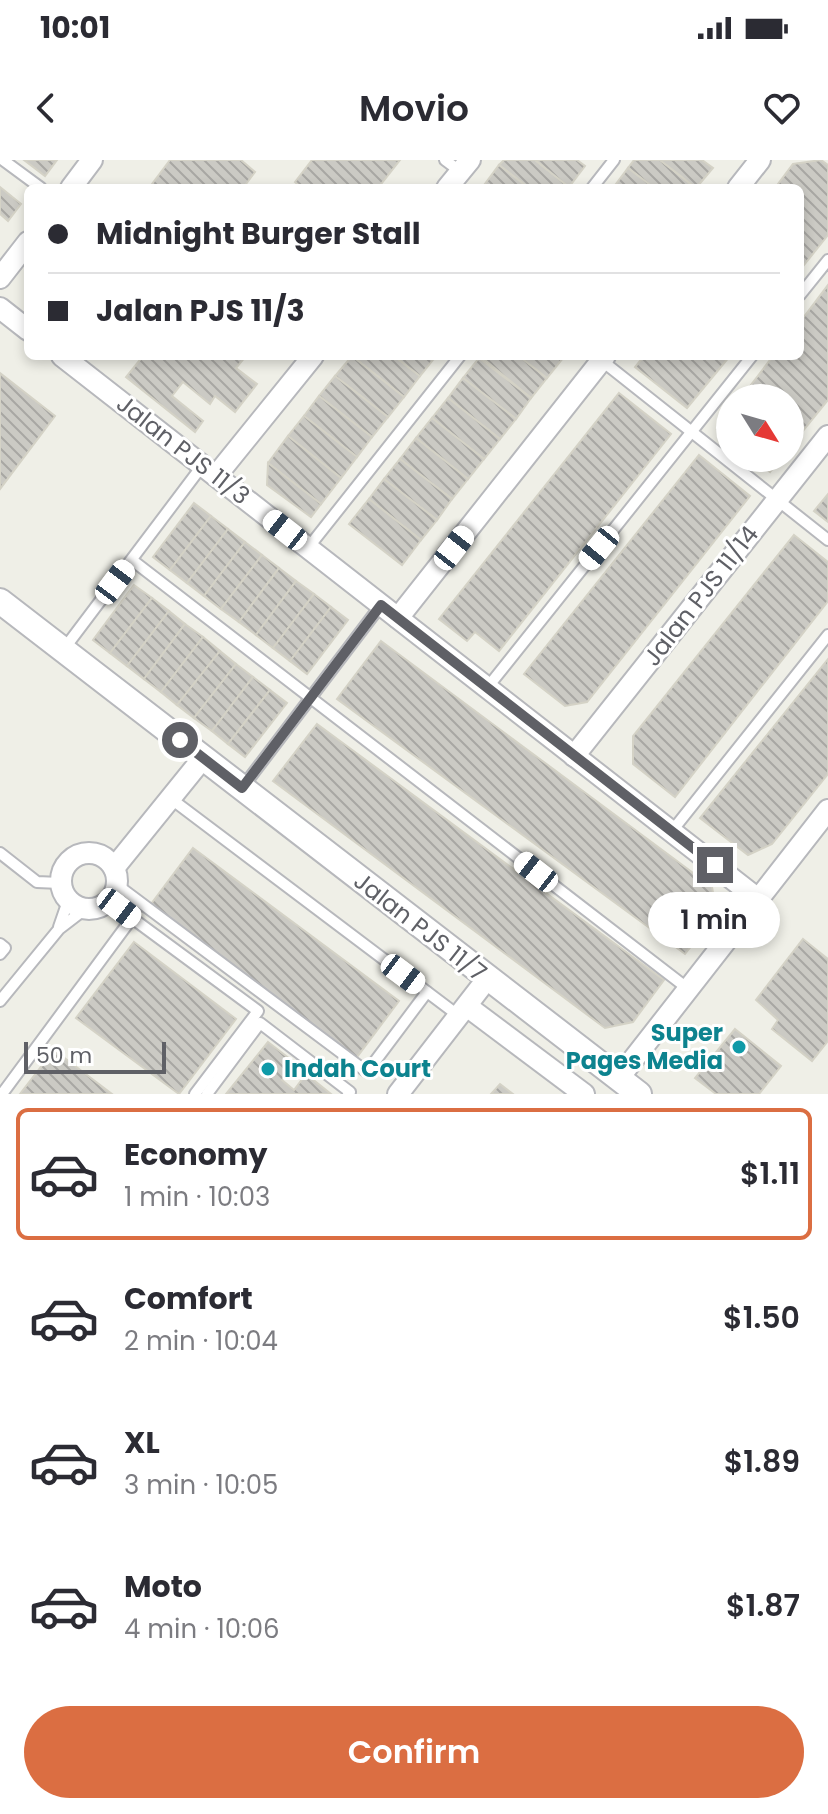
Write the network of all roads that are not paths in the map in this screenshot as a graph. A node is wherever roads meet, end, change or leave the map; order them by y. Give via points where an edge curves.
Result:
1 (3, 160) edge
2 (92, 160) edge
3 (614, 160) edge
4 (760, 160) edge
5 (459, 164) edge
6 (36, 184) edge
7 (74, 184) edge
8 (449, 184) edge
9 (595, 184) edge
10 (741, 184) edge
11 (24, 247) edge
12 (828, 260) edge
13 (0, 278) edge
14 (804, 290) edge
15 (0, 308) edge
16 (24, 327) edge
17 (67, 360) edge
18 (309, 360) edge
19 (457, 360) edge
20 (599, 360) edge
21 (603, 360) edge
22 (749, 360) edge
23 (691, 432) junction
24 (828, 436) edge
25 (209, 471) junction
26 (777, 500) junction
27 (828, 540) edge
28 (308, 548) junction
29 (132, 560) junction
30 (0, 601) edge
31 (381, 605) junction
32 (11, 618) edge
33 (398, 618) junction
34 (828, 635) edge
35 (64, 649) junction
36 (487, 688) junction
37 (310, 698) junction
38 (574, 756) junction
39 (203, 758) junction
40 (242, 788) junction
41 (170, 798) junction
42 (828, 810) edge
43 (672, 831) junction
44 (0, 853) edge
45 (113, 885) junction
46 (71, 898) junction
47 (758, 899) junction
48 (132, 918) junction
49 (59, 929) junction
50 (0, 944) edge
51 (0, 954) edge
52 (487, 979) junction
53 (687, 988) junction
54 (427, 992) junction
55 (0, 1001) edge
56 (464, 1012) junction
57 (618, 1079) junction
58 (581, 1093) edge
59 (2, 1094) edge
60 (195, 1094) edge
61 (207, 1094) edge
62 (348, 1094) edge
63 (398, 1094) edge
64 (639, 1094) edge

1 - 6 lane
2 - 7 street
3 - 9 lane
4 - 10 street
5 - 8 street
11 - 13 street
12 - 14 lane
15 - 16 street
17 - 25 street, Jalan PJS 11/3
18 - 25 street
19 - 28 lane
20 - 33 street
21 - 23 lane
22 - 23 lane
23 - 26 lane
23 - 36 lane
24 - 26 street, Jalan PJS 11/14
25 - 28 street, Jalan PJS 11/3
25 - 29 lane
26 - 27 lane
26 - 38 street, Jalan PJS 11/14
28 - 31 street, Jalan PJS 11/3
29 - 35 lane
29 - 37 lane
30 - 32 street, Jalan PJS 11/7
31 - 33 street, Jalan PJS 11/3
31 - 37 lane
32 - 35 street, Jalan PJS 11/7
33 - 36 street, Jalan PJS 11/3
34 - 43 lane
35 - 39 street, Jalan PJS 11/7
36 - 38 street, Jalan PJS 11/3
37 - 40 lane
37 - 53 lane
38 - 43 street, Jalan PJS 11/3
39 - 40 street, Jalan PJS 11/7
39 - 41 street
40 - 52 street, Jalan PJS 11/7
41 - 45 street
41 - 54 lane
42 - 47 street
43 - 47 street, Jalan PJS 11/3
44 - 46 lane via 37,882
45 - 46 street
45 - 46 street via 100,855 81,853 65,864
45 - 48 lane
45 - 54 lane via 367,1072
46 - 49 lane
46 - 49 lane
47 - 53 street
48 - 59 lane
48 - 60 lane via 258,1011
49 - 55 lane
50 - 51 lane via 5,948
52 - 56 street
52 - 57 street, Jalan PJS 11/7
53 - 57 street
54 - 56 lane
56 - 58 street, Jalan PJS 11/7
56 - 63 street
57 - 64 street, Jalan PJS 11/7
61 - 62 lane via 260,1023

